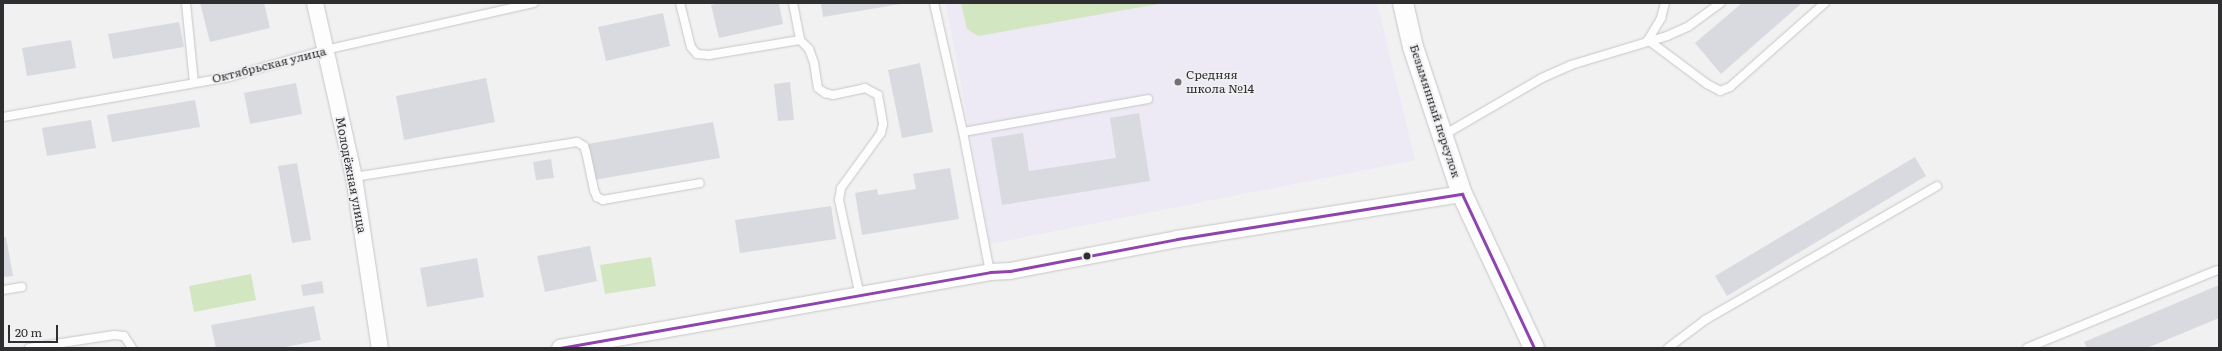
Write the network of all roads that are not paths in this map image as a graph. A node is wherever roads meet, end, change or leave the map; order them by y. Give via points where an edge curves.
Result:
1 (186, 3) edge
2 (315, 3) edge
3 (534, 3) edge
4 (680, 3) edge
5 (793, 3) edge
6 (934, 3) edge
7 (1403, 3) edge
8 (1665, 3) edge
9 (1721, 3) edge
10 (1824, 3) edge
11 (800, 40) junction
12 (1648, 40) junction
13 (325, 50) junction
14 (194, 84) junction
15 (1148, 99) dead end
16 (3, 117) edge
17 (963, 132) junction
18 (1441, 137) junction
19 (354, 177) junction
20 (700, 183) dead end
21 (1937, 186) dead end
22 (1462, 194) junction
23 (2217, 270) dead end
24 (990, 272) junction
25 (22, 287) dead end
26 (3, 290) edge
27 (860, 296) junction
28 (29, 348) edge
29 (132, 348) edge
30 (380, 348) edge
31 (560, 348) edge
32 (1534, 348) edge
33 (1668, 348) edge
34 (2027, 348) edge

1 - 14 lane
2 - 13 street, Молодёжная улица
3 - 13 lane, Октябрьская улица
4 - 11 lane via 691,47 698,54 709,55
5 - 11 lane
6 - 17 lane
7 - 18 street, Безымянный переулок via 1413,47
8 - 12 lane via 1661,18
9 - 12 lane via 1689,26 1667,36
10 - 12 lane via 1730,87 1720,91
11 - 27 lane via 809,49 818,88 825,93 833,95 865,88 878,95 883,124 881,133 841,188 839,200
12 - 18 lane via 1571,65 1542,78
13 - 14 lane, Октябрьская улица via 229,77
13 - 19 street, Молодёжная улица
14 - 16 lane, Октябрьская улица
15 - 17 lane
17 - 24 lane
18 - 22 street, Безымянный переулок
19 - 20 lane via 577,142 584,146 594,190 597,197 603,200
19 - 30 street, Молодёжная улица
21 - 33 lane via 1705,320
22 - 24 street via 1177,239 1010,271
22 - 32 street, Безымянный переулок
23 - 34 lane
24 - 27 street
25 - 26 lane
27 - 31 street
28 - 29 lane via 114,335 124,336

